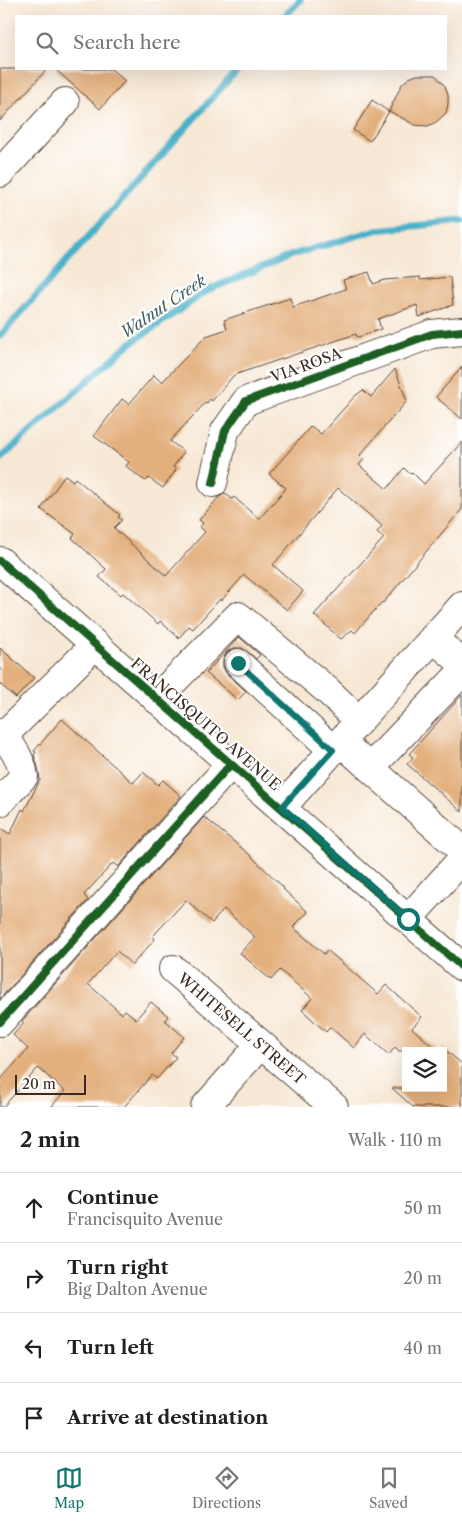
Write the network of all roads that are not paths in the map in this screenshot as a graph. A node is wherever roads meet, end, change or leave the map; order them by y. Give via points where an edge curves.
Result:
1 (65, 102) dead end
2 (0, 173) edge
3 (462, 331) edge
4 (213, 483) dead end
5 (0, 561) edge
6 (462, 606) edge
7 (433, 638) junction
8 (94, 645) junction
9 (226, 652) junction
10 (462, 664) edge
11 (462, 672) edge
12 (328, 691) junction
13 (156, 699) junction
14 (301, 720) junction
15 (359, 721) junction
16 (2, 734) edge
17 (337, 746) junction
18 (231, 764) junction
19 (370, 768) junction
20 (0, 802) edge
21 (282, 807) junction
22 (462, 850) edge
23 (462, 859) edge
24 (408, 919) junction
25 (462, 967) edge
26 (173, 969) dead end
27 (0, 1022) edge
28 (260, 1045) junction
29 (205, 1107) edge
30 (334, 1107) edge

1 - 2 street
3 - 4 street, VIA ROSA via 432,334 246,401 225,431
5 - 8 street, FRANCISQUITO AVENUE
6 - 7 street
7 - 10 street
7 - 15 street
8 - 13 street, FRANCISQUITO AVENUE
8 - 16 street
9 - 12 street via 238,616
9 - 13 street
9 - 14 street
11 - 19 street
12 - 14 street
12 - 15 street
13 - 18 street, FRANCISQUITO AVENUE
14 - 17 street
15 - 17 street
16 - 20 street via 19,760 24,776
17 - 19 street
17 - 21 street
18 - 21 street, FRANCISQUITO AVENUE
18 - 27 street
19 - 22 street
21 - 24 street, FRANCISQUITO AVENUE
23 - 24 street
24 - 25 street, FRANCISQUITO AVENUE
26 - 28 street, WHITESELL STREET
28 - 29 street
28 - 30 street, WHITESELL STREET

